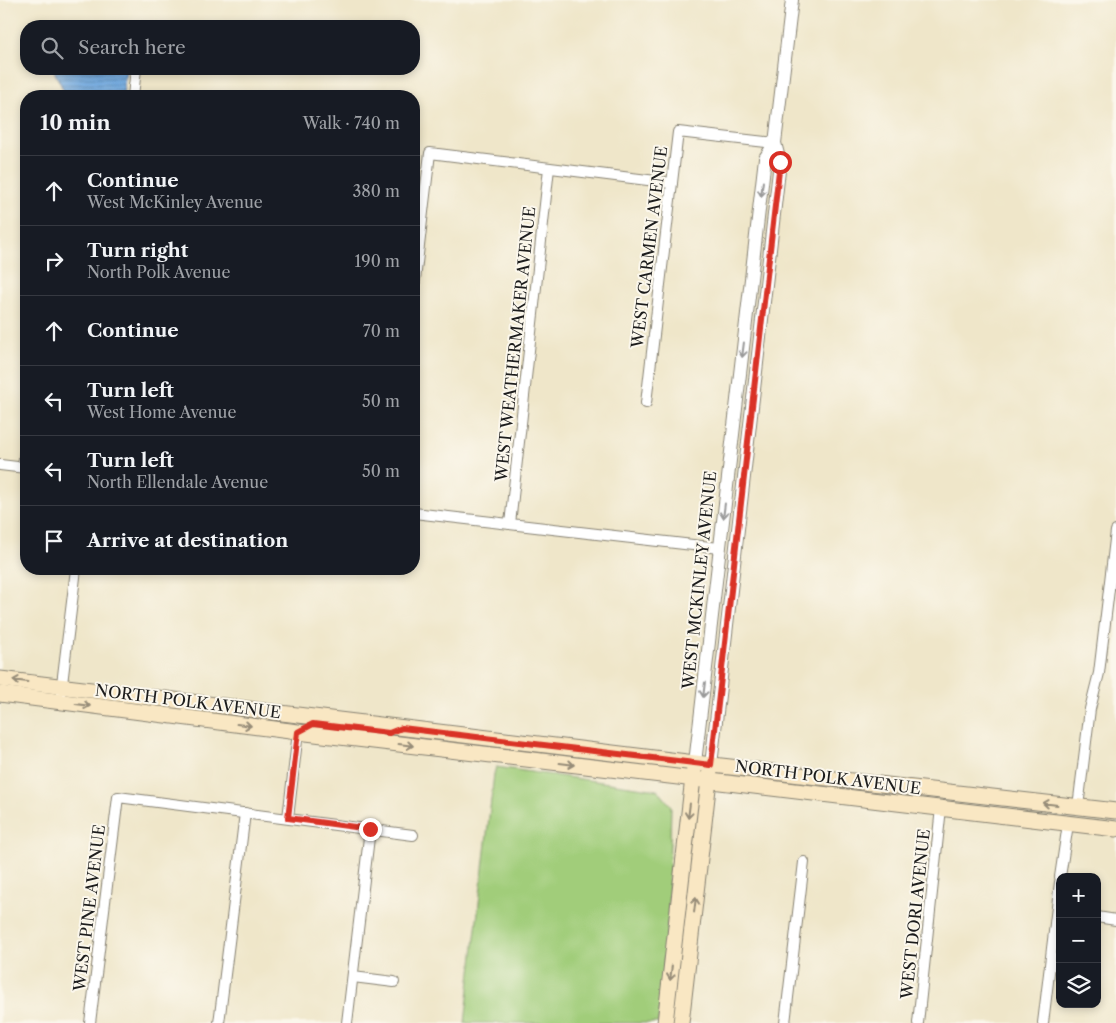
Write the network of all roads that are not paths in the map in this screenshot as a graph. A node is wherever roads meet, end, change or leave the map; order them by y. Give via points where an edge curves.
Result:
1 (792, 0) edge
2 (135, 75) edge
3 (134, 90) edge
4 (775, 143) junction
5 (549, 168) junction
6 (672, 183) junction
7 (420, 233) edge
8 (646, 403) dead end
9 (0, 465) edge
10 (20, 468) edge
11 (420, 514) edge
12 (510, 524) junction
13 (1116, 531) edge
14 (719, 548) junction
15 (75, 575) edge
16 (1105, 625) junction
17 (1116, 626) edge
18 (709, 646) junction
19 (0, 679) edge
20 (62, 686) junction
21 (0, 694) edge
22 (60, 702) junction
23 (718, 704) junction
24 (402, 728) junction
25 (298, 732) junction
26 (695, 763) junction
27 (711, 765) junction
28 (693, 778) junction
29 (709, 780) junction
30 (1078, 807) junction
31 (941, 808) junction
32 (1116, 811) edge
33 (245, 813) junction
34 (288, 818) junction
35 (1116, 819) edge
36 (1068, 824) junction
37 (370, 829) junction
38 (1116, 829) edge
39 (413, 835) dead end
40 (804, 862) dead end
41 (1061, 873) edge
42 (1057, 918) edge
43 (1101, 918) edge
44 (1116, 920) edge
45 (353, 977) junction
46 (394, 982) dead end
47 (90, 1023) edge
48 (219, 1023) edge
49 (347, 1023) edge
50 (665, 1023) edge
51 (681, 1023) edge
52 (785, 1023) edge
53 (918, 1023) edge
54 (1043, 1023) edge

1 - 4 street, WEST MCKINLEY AVENUE
2 - 3 street
4 - 6 street, WEST CARMEN AVENUE via 678,132
4 -> 14 street, WEST MCKINLEY AVENUE via 765,158
4 - 23 street, WEST MCKINLEY AVENUE via 780,162
5 - 6 street
5 - 7 street via 430,153
5 - 12 street, WEST WEATHERMAKER AVENUE
6 - 8 street, WEST CARMEN AVENUE
9 - 10 street
11 - 12 street
12 - 14 street
13 - 16 street
14 - 18 street, WEST MCKINLEY AVENUE
15 - 20 street
16 - 17 street
16 - 30 street via 1099,673 1090,709
18 - 23 street via 715,646 717,653
18 -> 26 street, WEST MCKINLEY AVENUE
20 -> 19 main road, NORTH POLK AVENUE
20 - 22 street
20 - 24 main road, NORTH POLK AVENUE
21 - 22 main road, NORTH POLK AVENUE
22 -> 25 main road, NORTH POLK AVENUE
23 - 27 street, WEST MCKINLEY AVENUE
24 - 25 main road via 389,733 313,724
24 - 26 main road, NORTH POLK AVENUE
25 -> 28 main road, NORTH POLK AVENUE
25 - 34 street
26 - 27 main road, NORTH POLK AVENUE
26 - 28 main road, WEST MCKINLEY AVENUE
27 - 29 main road, WEST MCKINLEY AVENUE
30 -> 27 main road, NORTH POLK AVENUE
28 - 29 main road, NORTH POLK AVENUE
28 -> 50 main road, WEST MCKINLEY AVENUE
29 - 31 main road, NORTH POLK AVENUE
51 -> 29 main road, WEST MCKINLEY AVENUE
30 - 32 main road, NORTH POLK AVENUE
31 - 36 main road, NORTH POLK AVENUE
31 - 53 street, WEST DORI AVENUE
33 - 34 street
33 - 47 street, WEST PINE AVENUE via 118,797
33 - 48 street
34 - 37 street
35 - 36 main road via 1081,815
36 - 38 main road, NORTH POLK AVENUE
36 - 41 street
37 - 39 street
37 - 45 street
40 - 52 street
42 - 54 street
43 - 44 street
45 - 46 street
45 - 49 street

